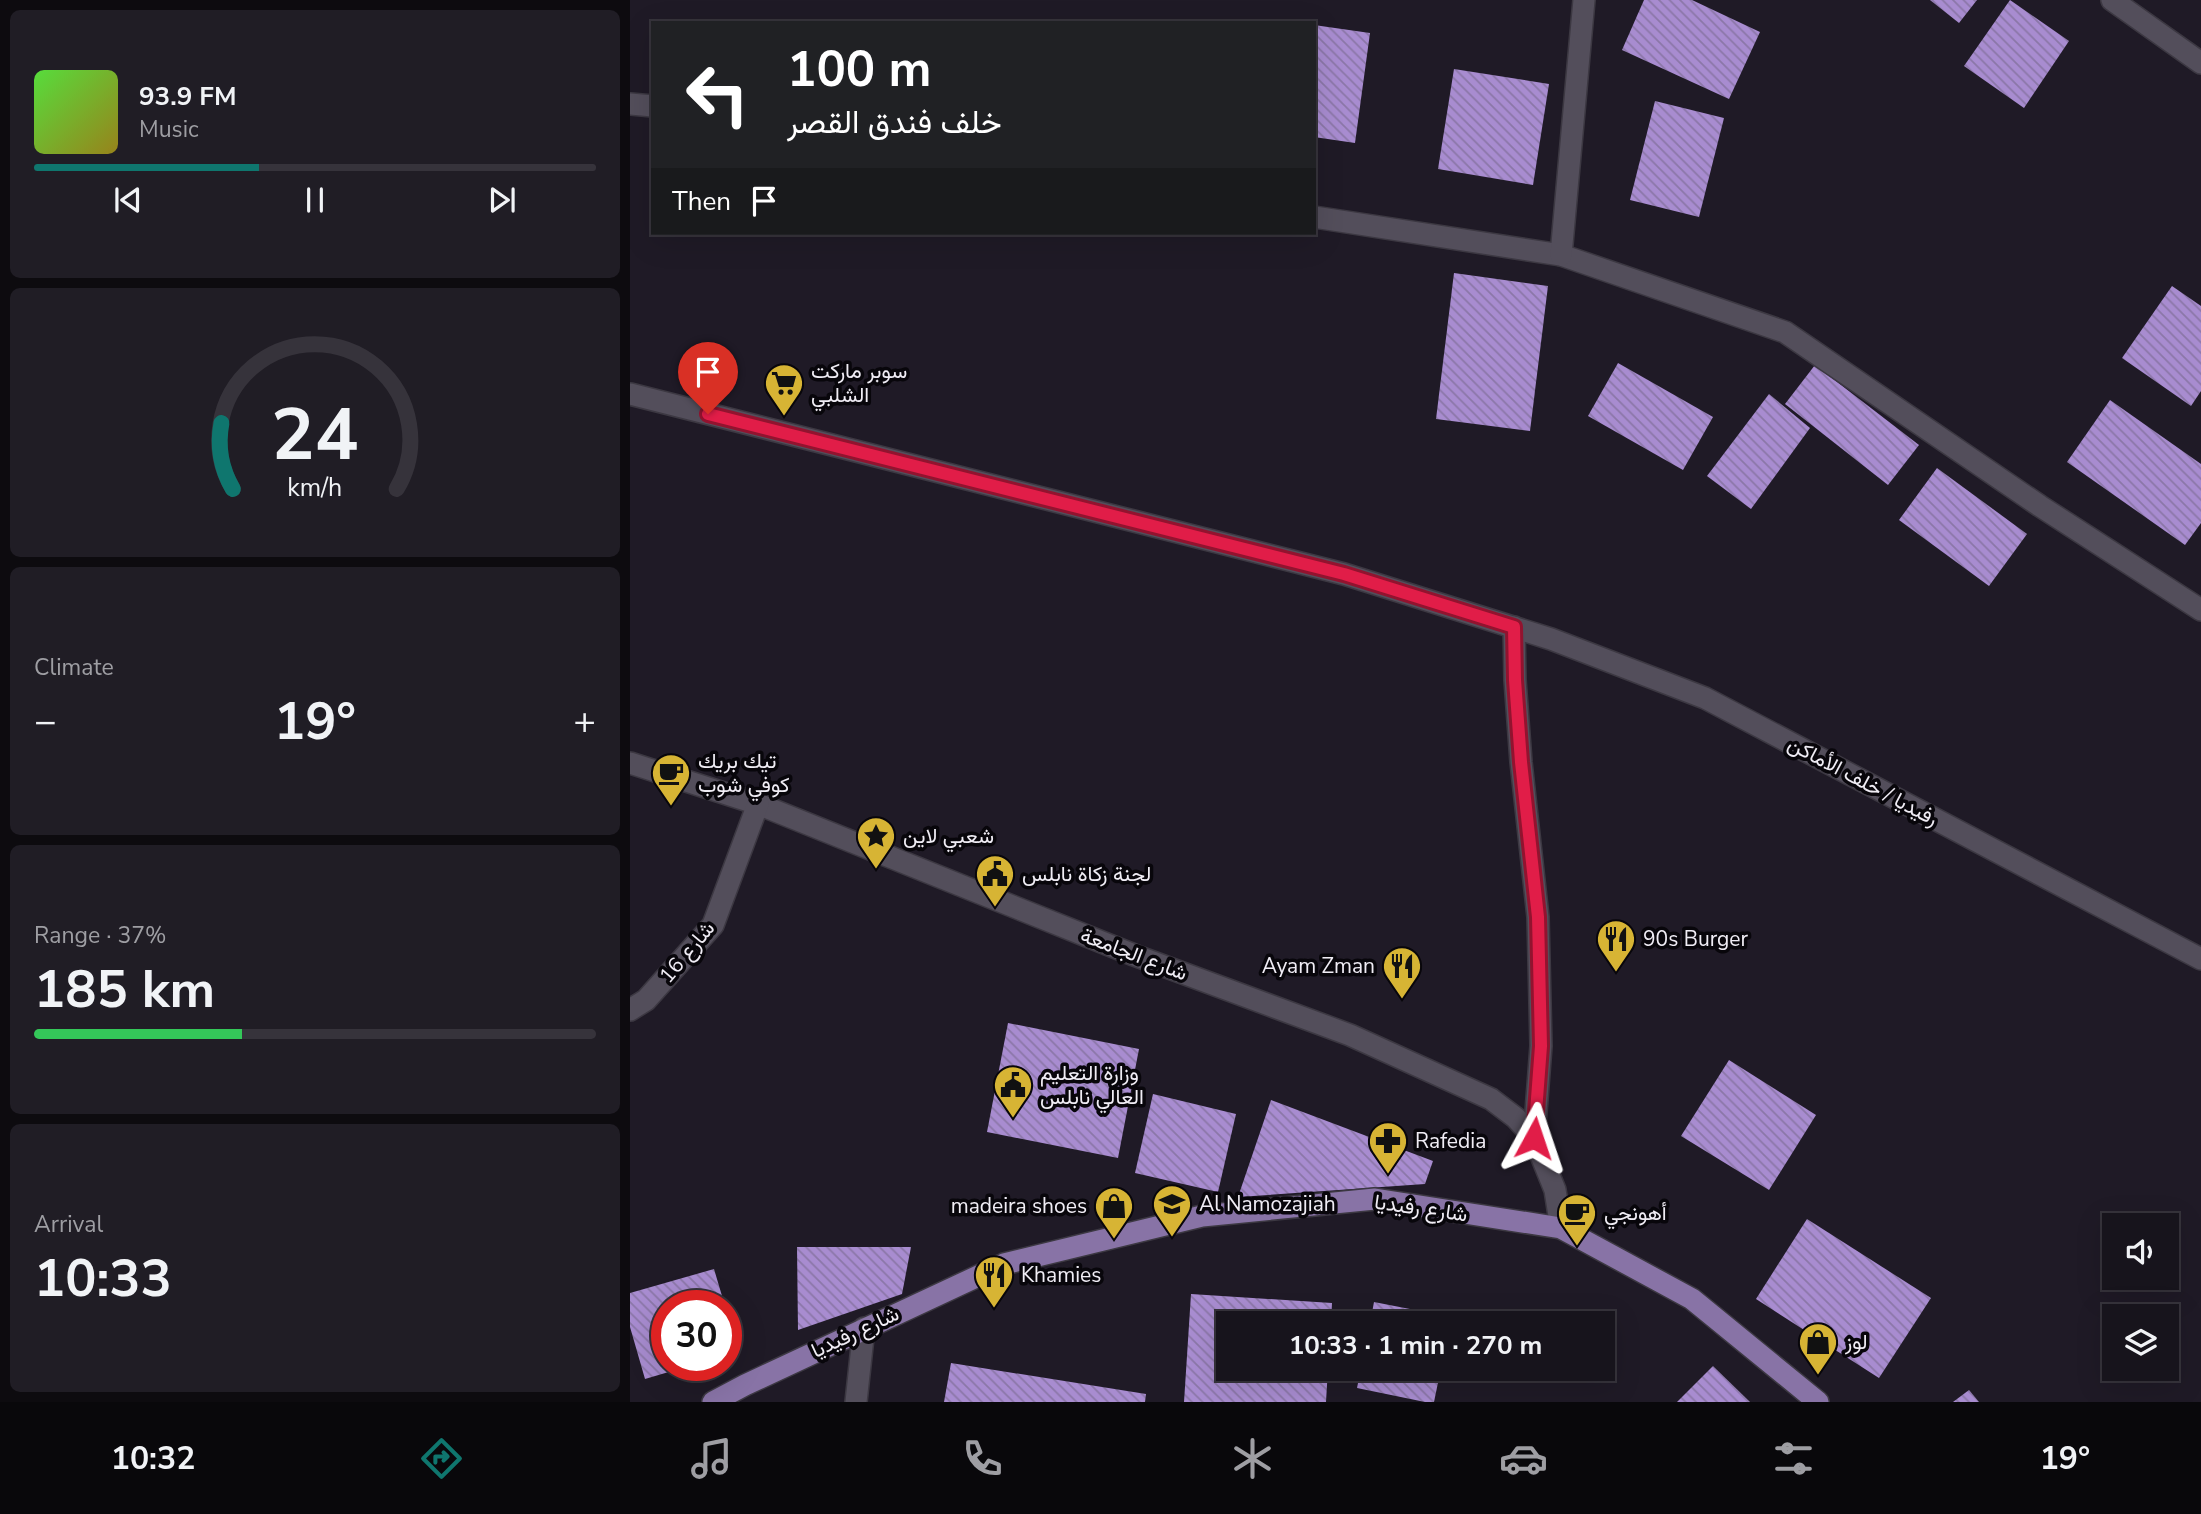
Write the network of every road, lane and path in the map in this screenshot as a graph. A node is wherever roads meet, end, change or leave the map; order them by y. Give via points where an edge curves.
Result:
1 (1584, 0) edge
2 (2112, 0) edge
3 (2201, 63) edge
4 (630, 104) edge
5 (651, 106) edge
6 (1316, 217) edge
7 (1561, 255) junction
8 (630, 394) edge
9 (2201, 610) edge
10 (1514, 627) junction
11 (630, 763) edge
12 (758, 804) junction
13 (2201, 959) edge
14 (630, 1010) edge
15 (1534, 1138) junction
16 (1561, 1228) junction
17 (864, 1328) junction
18 (713, 1402) edge
19 (856, 1402) edge
20 (1818, 1402) edge

1 - 7 street
2 - 3 street
4 - 5 street
6 - 7 street
7 - 9 street via 1785,332
8 - 10 street, رفيديا / خلف الأماكن via 1344,574
10 - 13 street, رفيديا / خلف الأماكن via 1705,698
10 - 15 street via 1521,762 1538,917 1541,1046
11 - 12 street, شارع الجامعة
12 - 14 street, شارع 16 via 713,926 646,1000
12 - 15 street, شارع الجامعة via 1134,955 1350,1035 1491,1099
15 - 16 street, شارع الجامعة via 1556,1190
16 - 17 main road, شارع رفيديا via 1375,1199 1202,1216 1004,1264
16 - 20 main road, شارع رفيديا via 1692,1299
17 - 18 main road, شارع رفيديا
17 - 19 street

